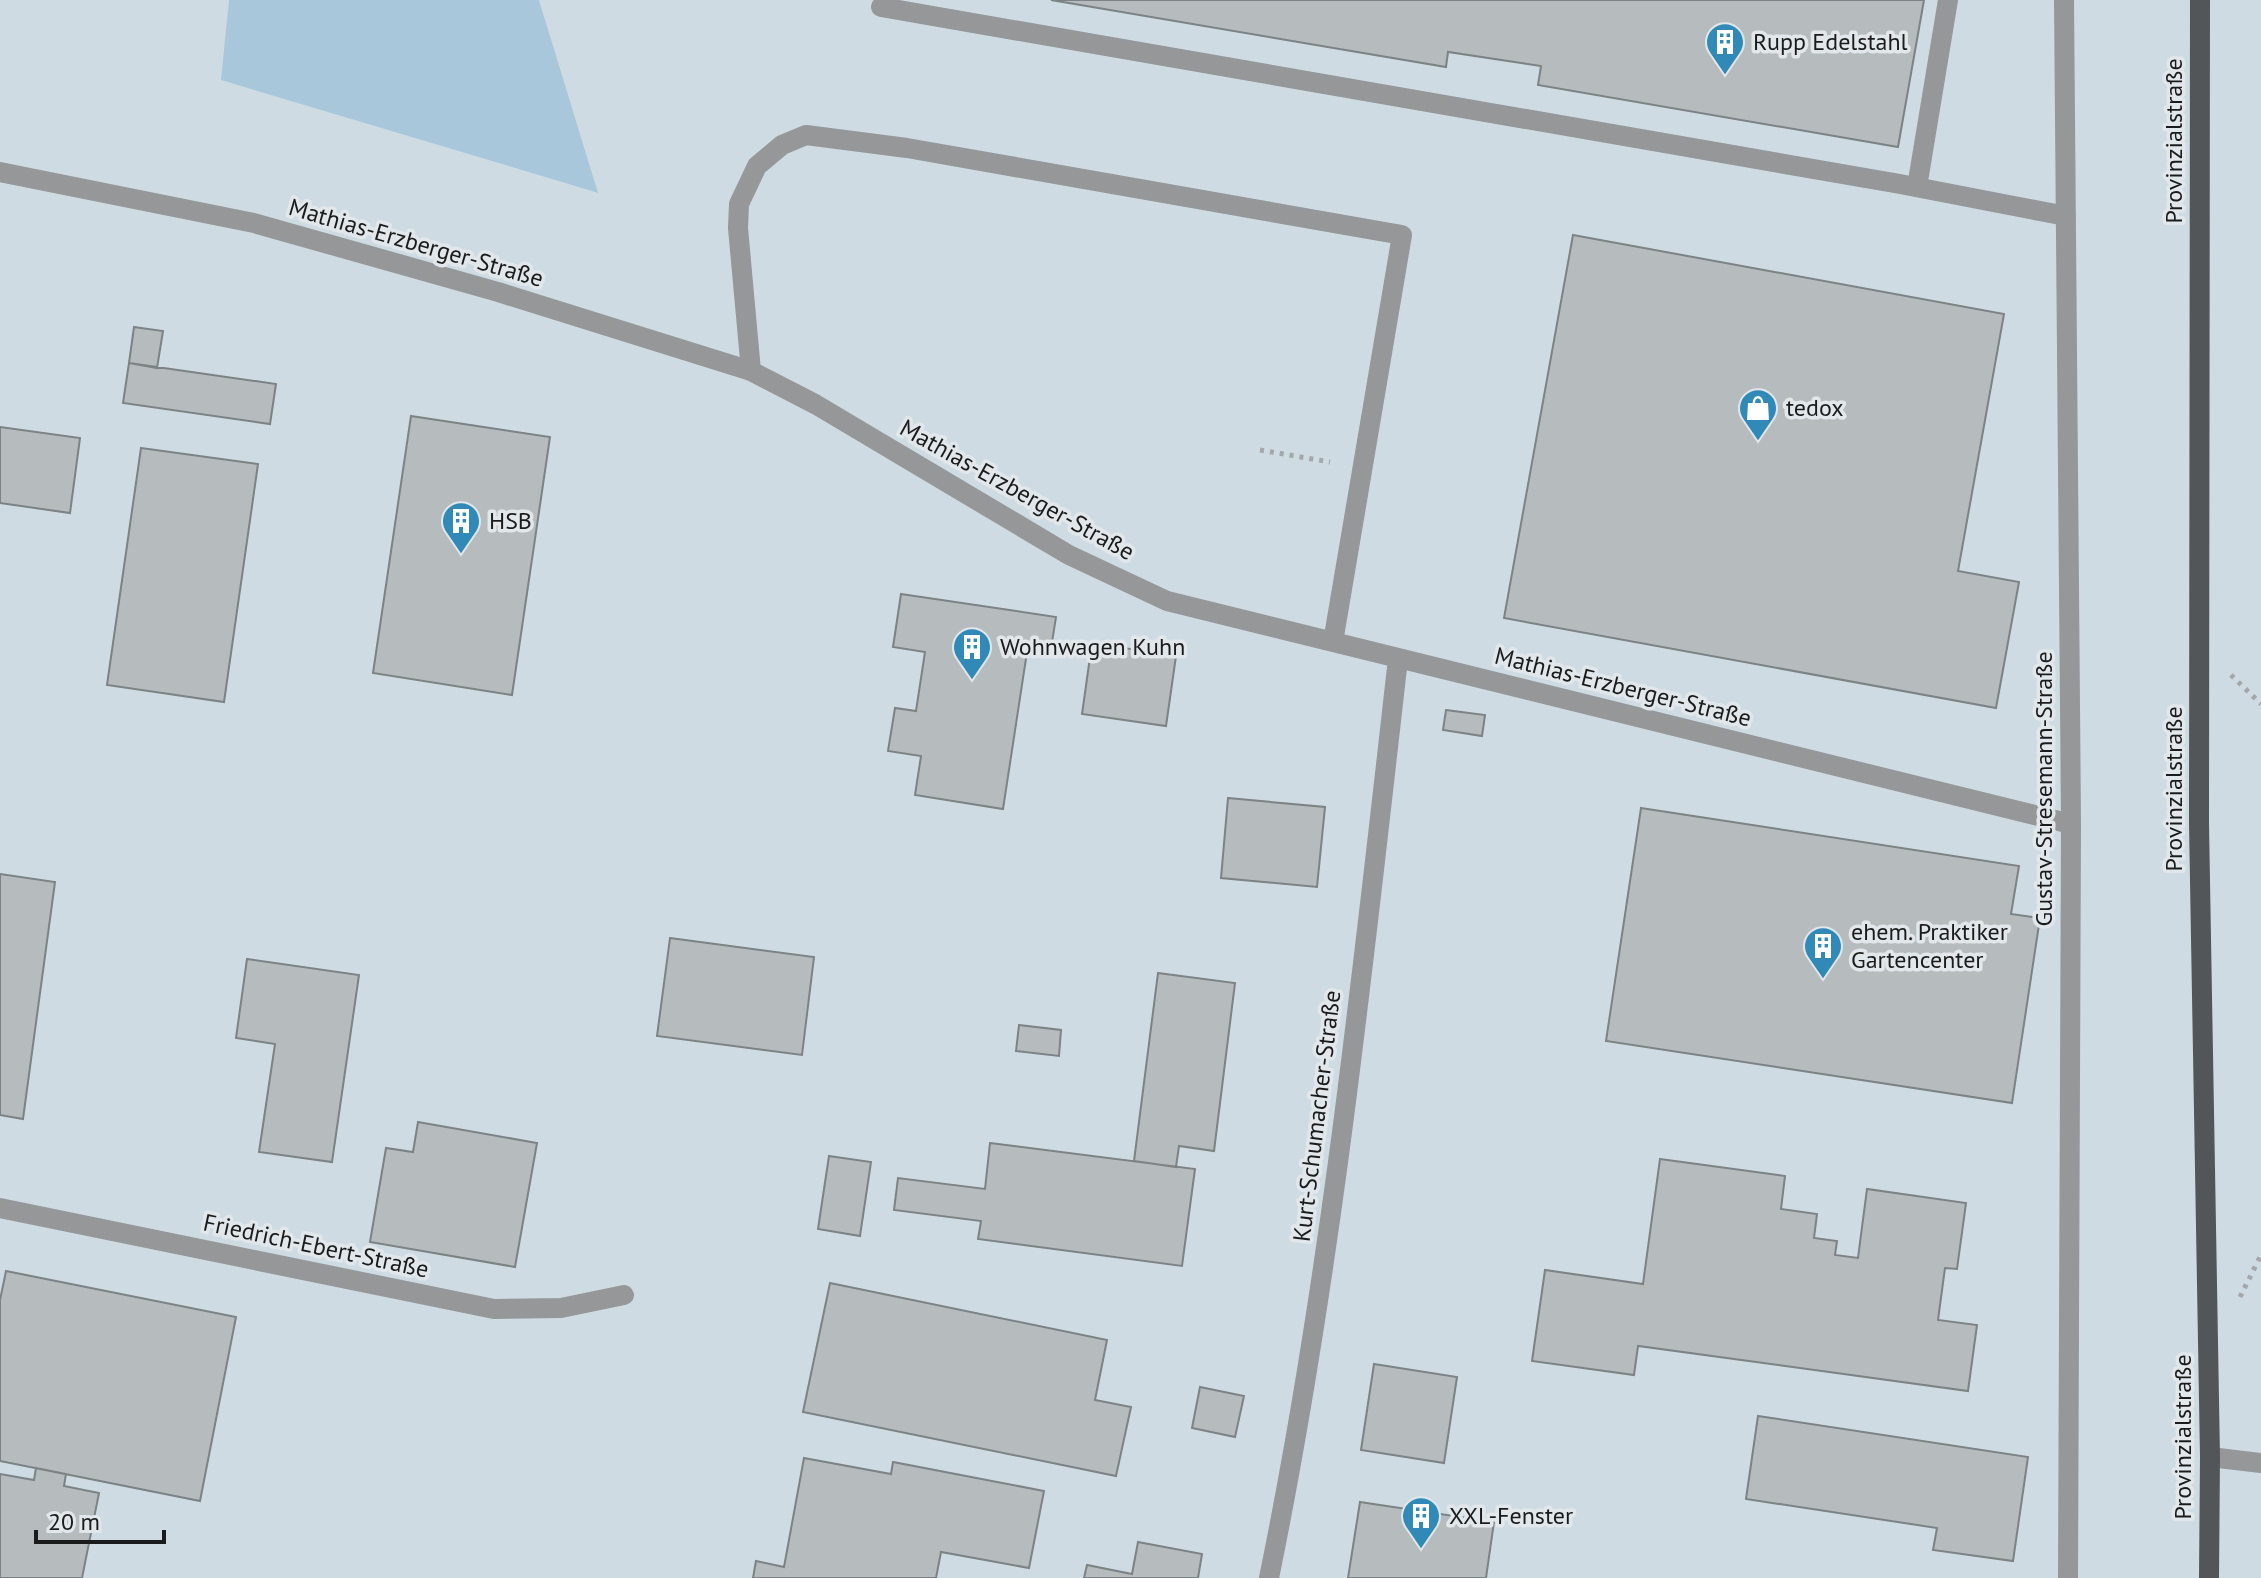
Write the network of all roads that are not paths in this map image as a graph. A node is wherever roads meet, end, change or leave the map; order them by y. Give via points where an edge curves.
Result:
1 (1948, 0) edge
2 (2064, 0) edge
3 (2200, 0) edge
4 (881, 7) dead end
5 (0, 172) edge
6 (1917, 187) junction
7 (2066, 216) junction
8 (751, 371) junction
9 (1333, 642) junction
10 (1398, 659) junction
11 (2071, 824) junction
12 (0, 1208) edge
13 (624, 1295) dead end
14 (2210, 1457) junction
15 (2261, 1463) edge
16 (1269, 1578) edge
17 (2068, 1578) edge
18 (2209, 1578) edge

1 - 6 street
2 - 7 street, Gustav-Stresemann-Straße
3 - 14 main road, Provinzialstraße via 2199,823
4 - 6 street
5 - 8 street, Mathias-Erzberger-Straße via 254,223
6 - 7 street
7 - 11 street, Gustav-Stresemann-Straße
8 - 9 street, Mathias-Erzberger-Straße via 1069,555 1167,601
8 - 9 street via 738,215 743,192 757,166 782,145 806,135 1402,235
9 - 10 street, Mathias-Erzberger-Straße
10 - 11 street, Mathias-Erzberger-Straße
10 - 16 street, Kurt-Schumacher-Straße via 1349,1086 1317,1309
11 - 17 street, Gustav-Stresemann-Straße
12 - 13 street, Friedrich-Ebert-Straße via 494,1309 561,1308
14 - 15 street
14 - 18 main road, Provinzialstraße

